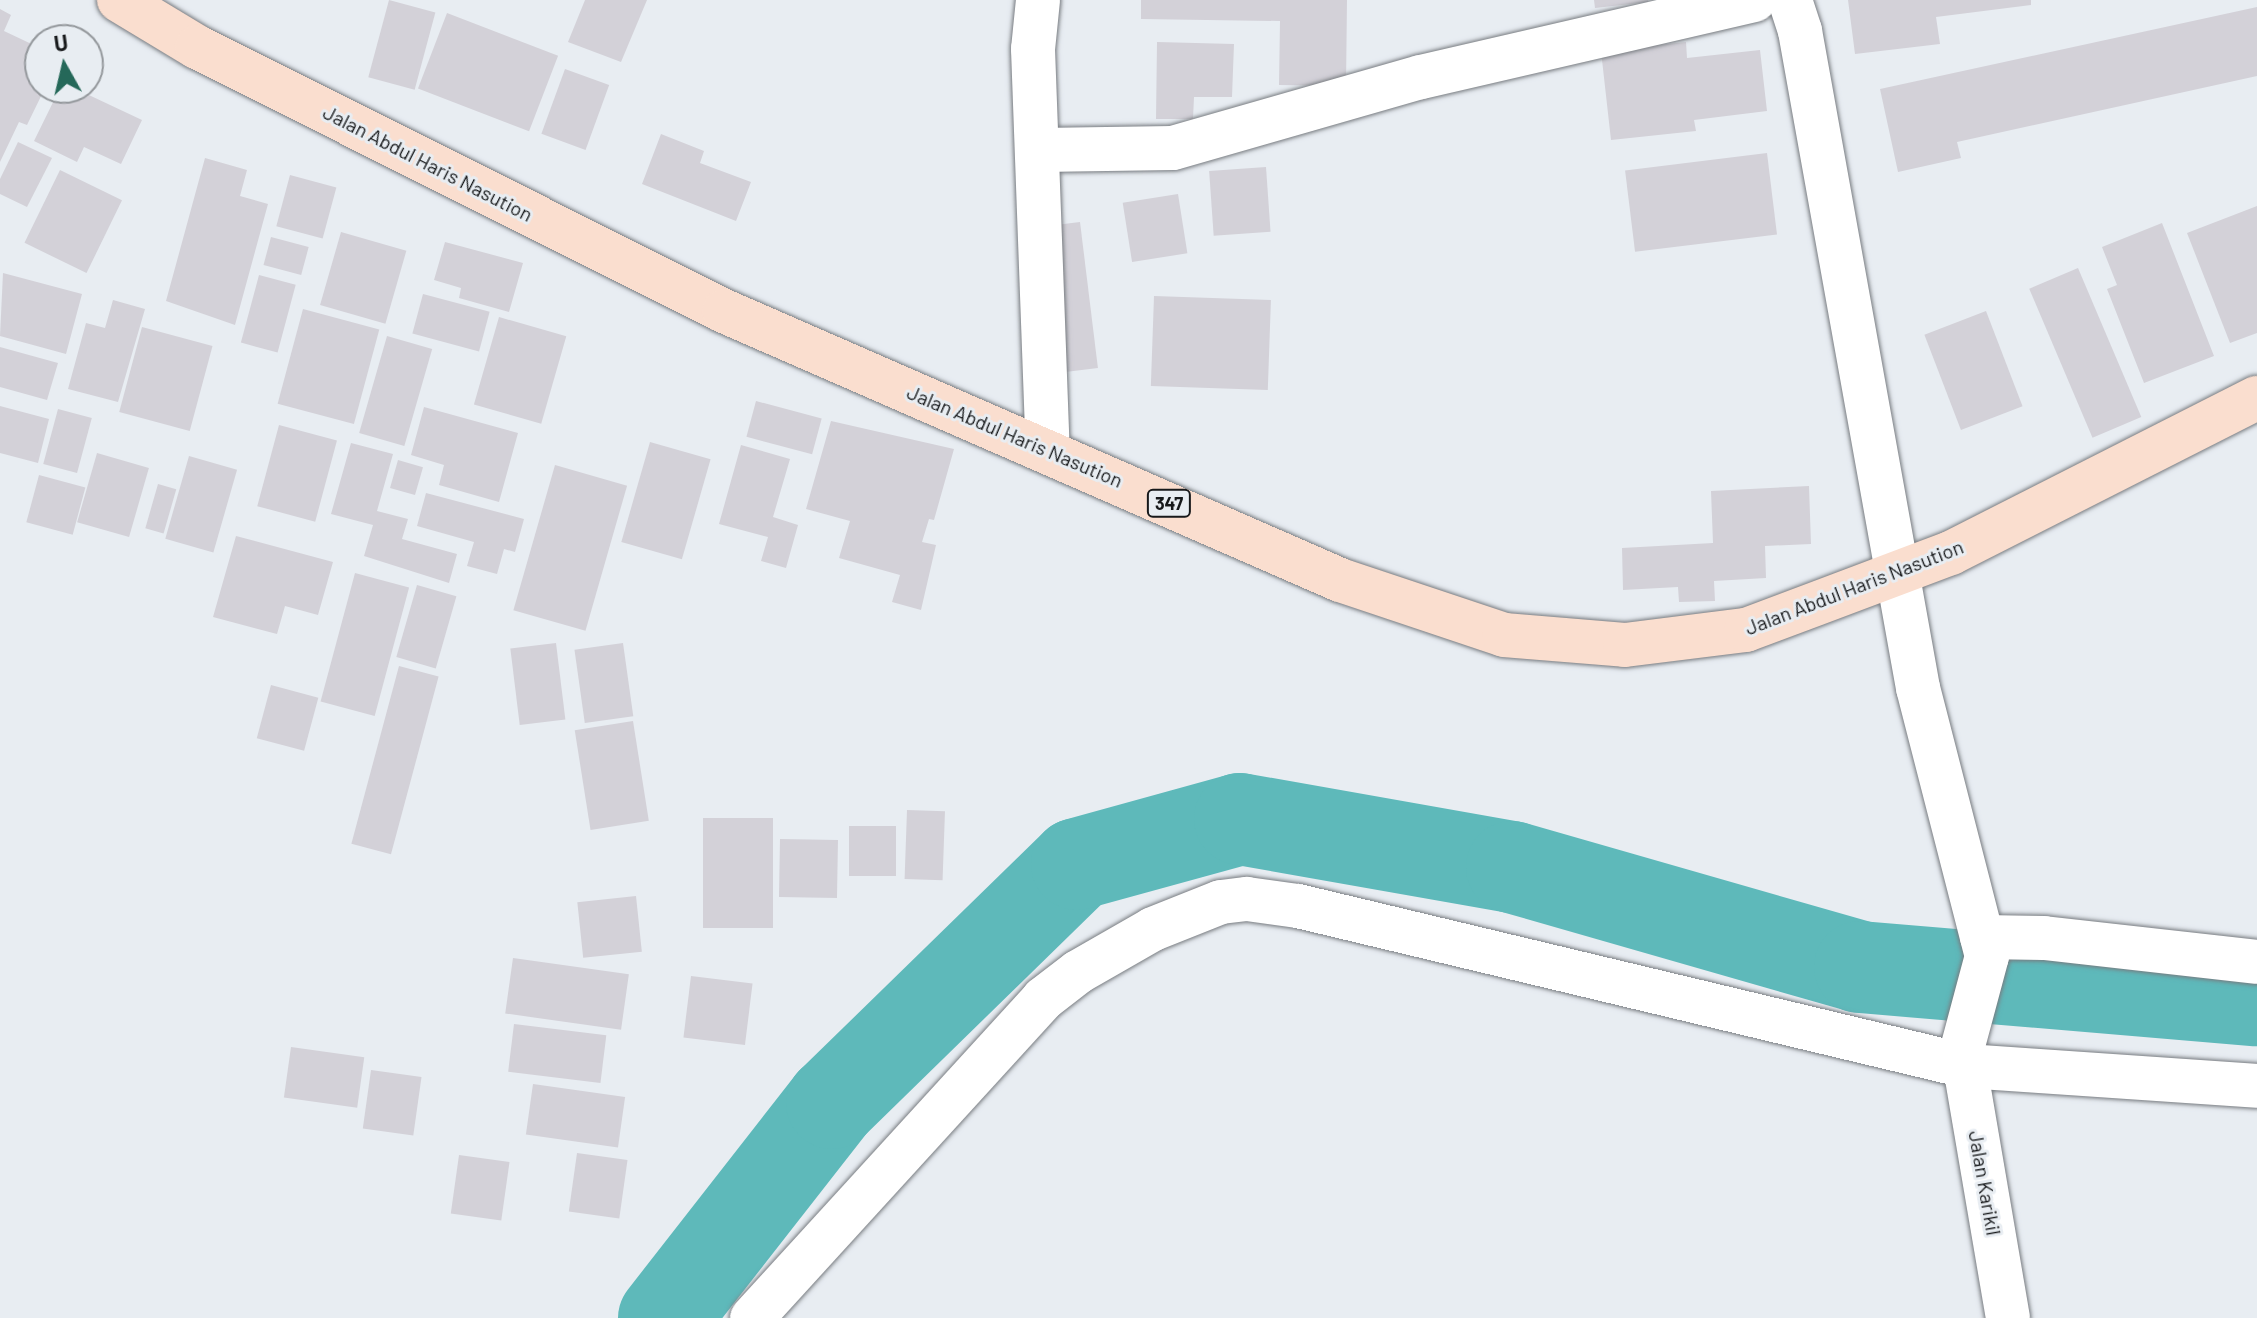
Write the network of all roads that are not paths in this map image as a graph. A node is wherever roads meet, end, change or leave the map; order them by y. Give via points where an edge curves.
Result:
1 (119, 0) edge
2 (1038, 0) edge
3 (1754, 0) edge
4 (1790, 0) edge
5 (1040, 150) junction
6 (2257, 398) edge
7 (1048, 449) junction
8 (1896, 571) junction
9 (1984, 946) junction
10 (2257, 962) edge
11 (1964, 1058) junction
12 (2257, 1086) edge
13 (752, 1318) edge
14 (2008, 1318) edge

1 - 7 main road, Jalan Abdul Haris Nasution / 347 via 197,47 724,311
2 - 5 street via 1033,49
3 - 5 street via 1421,77 1173,148
4 - 8 street via 1800,31
5 - 7 street
6 - 8 main road, Jalan Abdul Haris Nasution / 347 via 1951,553
7 - 8 main road, Jalan Abdul Haris Nasution / 347 via 1340,580 1504,635 1625,645 1746,630
8 - 9 street via 1918,688
9 - 10 street via 2044,938
9 - 11 street
11 - 12 street
11 - 13 street via 1298,906 1221,902 1153,929 1043,999
11 - 14 street, Jalan Karikil

